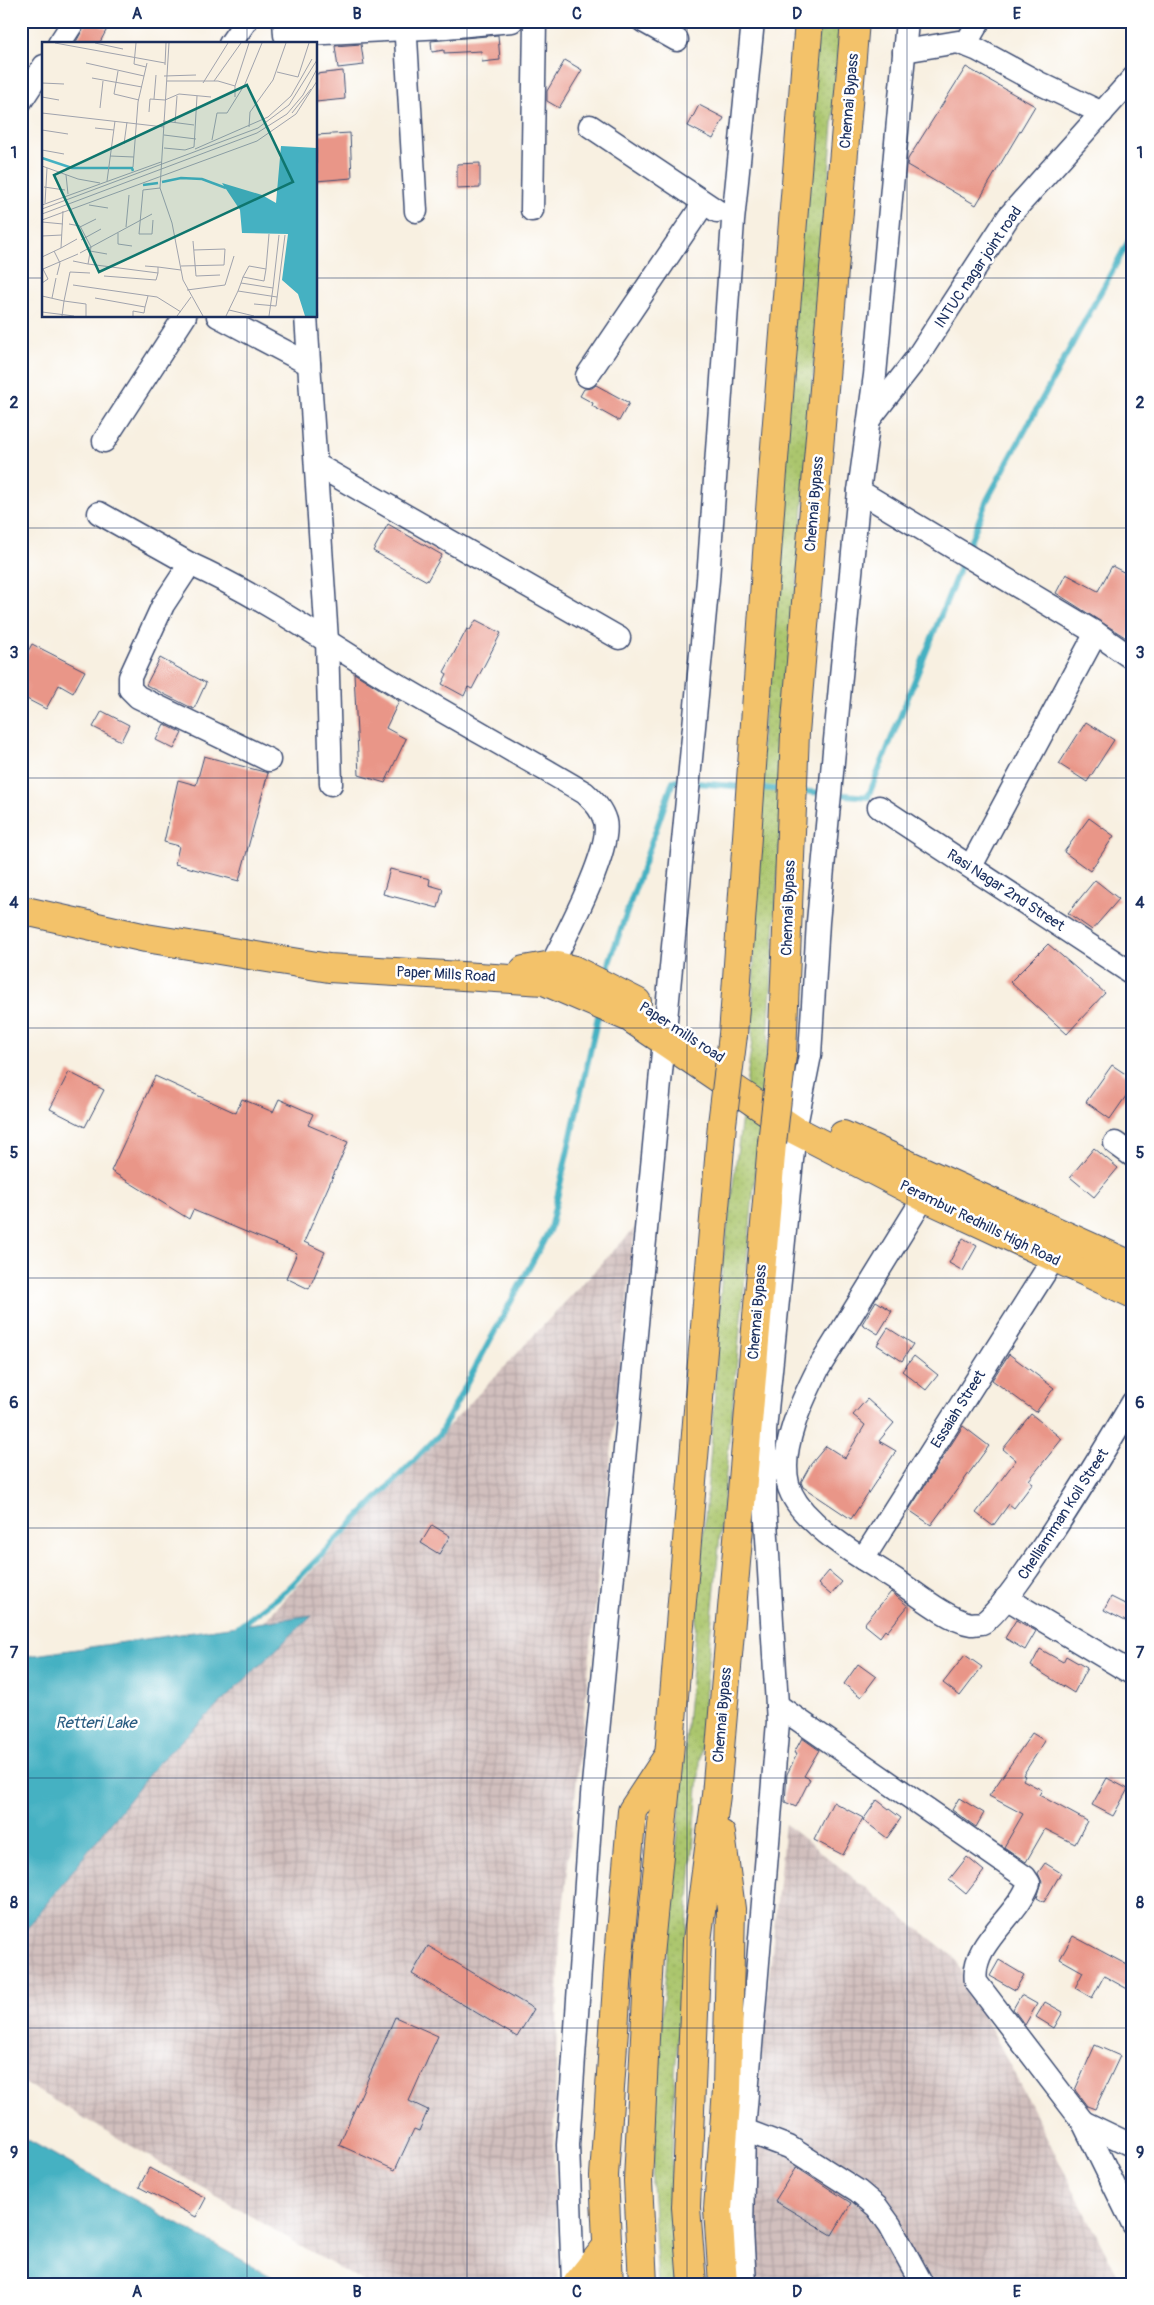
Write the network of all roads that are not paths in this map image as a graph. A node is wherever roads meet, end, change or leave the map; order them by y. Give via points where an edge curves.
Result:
1 (74, 21) edge
2 (246, 21) edge
3 (266, 21) edge
4 (512, 21) edge
5 (535, 21) edge
6 (643, 21) edge
7 (753, 21) edge
8 (808, 21) edge
9 (856, 21) edge
10 (907, 21) edge
11 (979, 21) edge
12 (406, 25) edge
13 (285, 33) edge
14 (677, 40) dead end
15 (60, 42) edge
16 (231, 42) edge
17 (965, 45) junction
18 (904, 51) junction
19 (42, 69) edge
20 (1133, 78) edge
21 (21, 100) edge
22 (1102, 113) junction
23 (590, 126) dead end
24 (704, 203) junction
25 (532, 210) dead end
26 (416, 211) dead end
27 (733, 221) junction
28 (184, 318) edge
29 (222, 318) edge
30 (306, 318) edge
31 (309, 364) junction
32 (587, 376) dead end
33 (870, 418) junction
34 (104, 441) dead end
35 (317, 465) junction
36 (859, 491) junction
37 (98, 513) dead end
38 (190, 564) junction
39 (1096, 633) junction
40 (619, 638) dead end
41 (327, 640) junction
42 (1133, 659) edge
43 (269, 760) dead end
44 (332, 784) dead end
45 (879, 807) dead end
46 (971, 866) junction
47 (21, 910) edge
48 (1133, 974) edge
49 (558, 975) junction
50 (493, 976) joint
51 (667, 1023) junction
52 (798, 1120) junction
53 (830, 1148) joint
54 (924, 1197) junction
55 (1054, 1258) junction
56 (1131, 1283) edge
57 (1129, 1417) edge
58 (863, 1559) junction
59 (1006, 1598) junction
60 (1133, 1674) edge
61 (777, 1705) junction
62 (669, 1756) junction
63 (716, 1795) junction
64 (1083, 2122) junction
65 (744, 2130) junction
66 (1133, 2146) edge
67 (1133, 2224) edge
68 (607, 2246) junction
69 (573, 2284) edge
70 (577, 2284) edge
71 (609, 2284) edge
72 (643, 2284) edge
73 (692, 2284) edge
74 (723, 2284) edge
75 (745, 2284) edge
76 (922, 2284) edge

1 - 15 street
2 - 16 street
3 - 13 street
4 - 12 street
5 - 25 street
6 - 14 street
7 - 27 street
8 - 62 main road, bridge via 733,1035 722,1124
9 - 63 main road, Chennai Bypass, bridge via 795,733 782,1055
10 - 18 street
11 - 17 street
12 - 13 street
12 - 26 street
17 - 18 street via 958,42
17 - 22 street
18 - 33 street
19 - 21 street
20 - 22 street, INTUC nagar joint road
22 - 33 street, INTUC nagar joint road via 1009,216 922,351
23 - 24 street
24 - 27 street
24 - 32 street
27 - 51 street via 708,580
28 - 34 street
29 - 31 street
30 - 31 street
31 - 35 street
33 - 36 street
35 - 40 street
35 - 41 street
36 - 39 street
36 - 52 street via 818,922 810,1055
37 - 38 street
38 - 41 street
38 - 43 street via 163,605 130,677 130,689 138,698
39 - 42 street
39 - 46 street
41 - 44 street
41 - 49 street via 390,681 585,794 599,806 606,838
45 - 46 street, Rasi Nagar 2nd Street
46 - 48 street, Rasi Nagar 2nd Street
47 - 50 main road, Paper Mills Road via 146,938 329,968
49 - 50 main road, Paper mills road
49 - 51 main road, Paper Mills Road
51 - 52 main road, Paper Mills Road
51 - 69 street via 592,1795 568,2145
52 - 53 main road, Paper Mills Road
52 - 56 main road, Perambur Redhills High Road via 857,1142
52 - 61 street via 765,1430 765,1504
53 - 54 main road, Perambur Redhills High Road
54 - 55 main road, Perambur Redhills High Road
54 - 58 street via 818,1369 804,1399 786,1454 788,1484 798,1505 814,1522
55 - 56 main road, Perambur Redhills High Road
55 - 58 street, Essaiah Street
57 - 59 street, Chelliamman Koil Street
58 - 59 street, Chelliamman Koil Street via 939,1609 971,1624 992,1616
59 - 60 street
61 - 64 street via 1025,1877 1028,1883 1024,1896 980,1954 974,1973 976,1982
61 - 65 street
62 - 68 main road via 632,1811 604,2176
62 - 72 main road via 649,1955 638,2181
63 - 73 main road via 697,1941 686,2207
63 - 74 main road via 731,1910 728,2089 718,2210
64 - 66 street
64 - 67 street
65 - 75 street via 742,2230
65 - 76 street via 789,2147 858,2191 877,2207 890,2224
68 - 70 main road
68 - 71 main road

